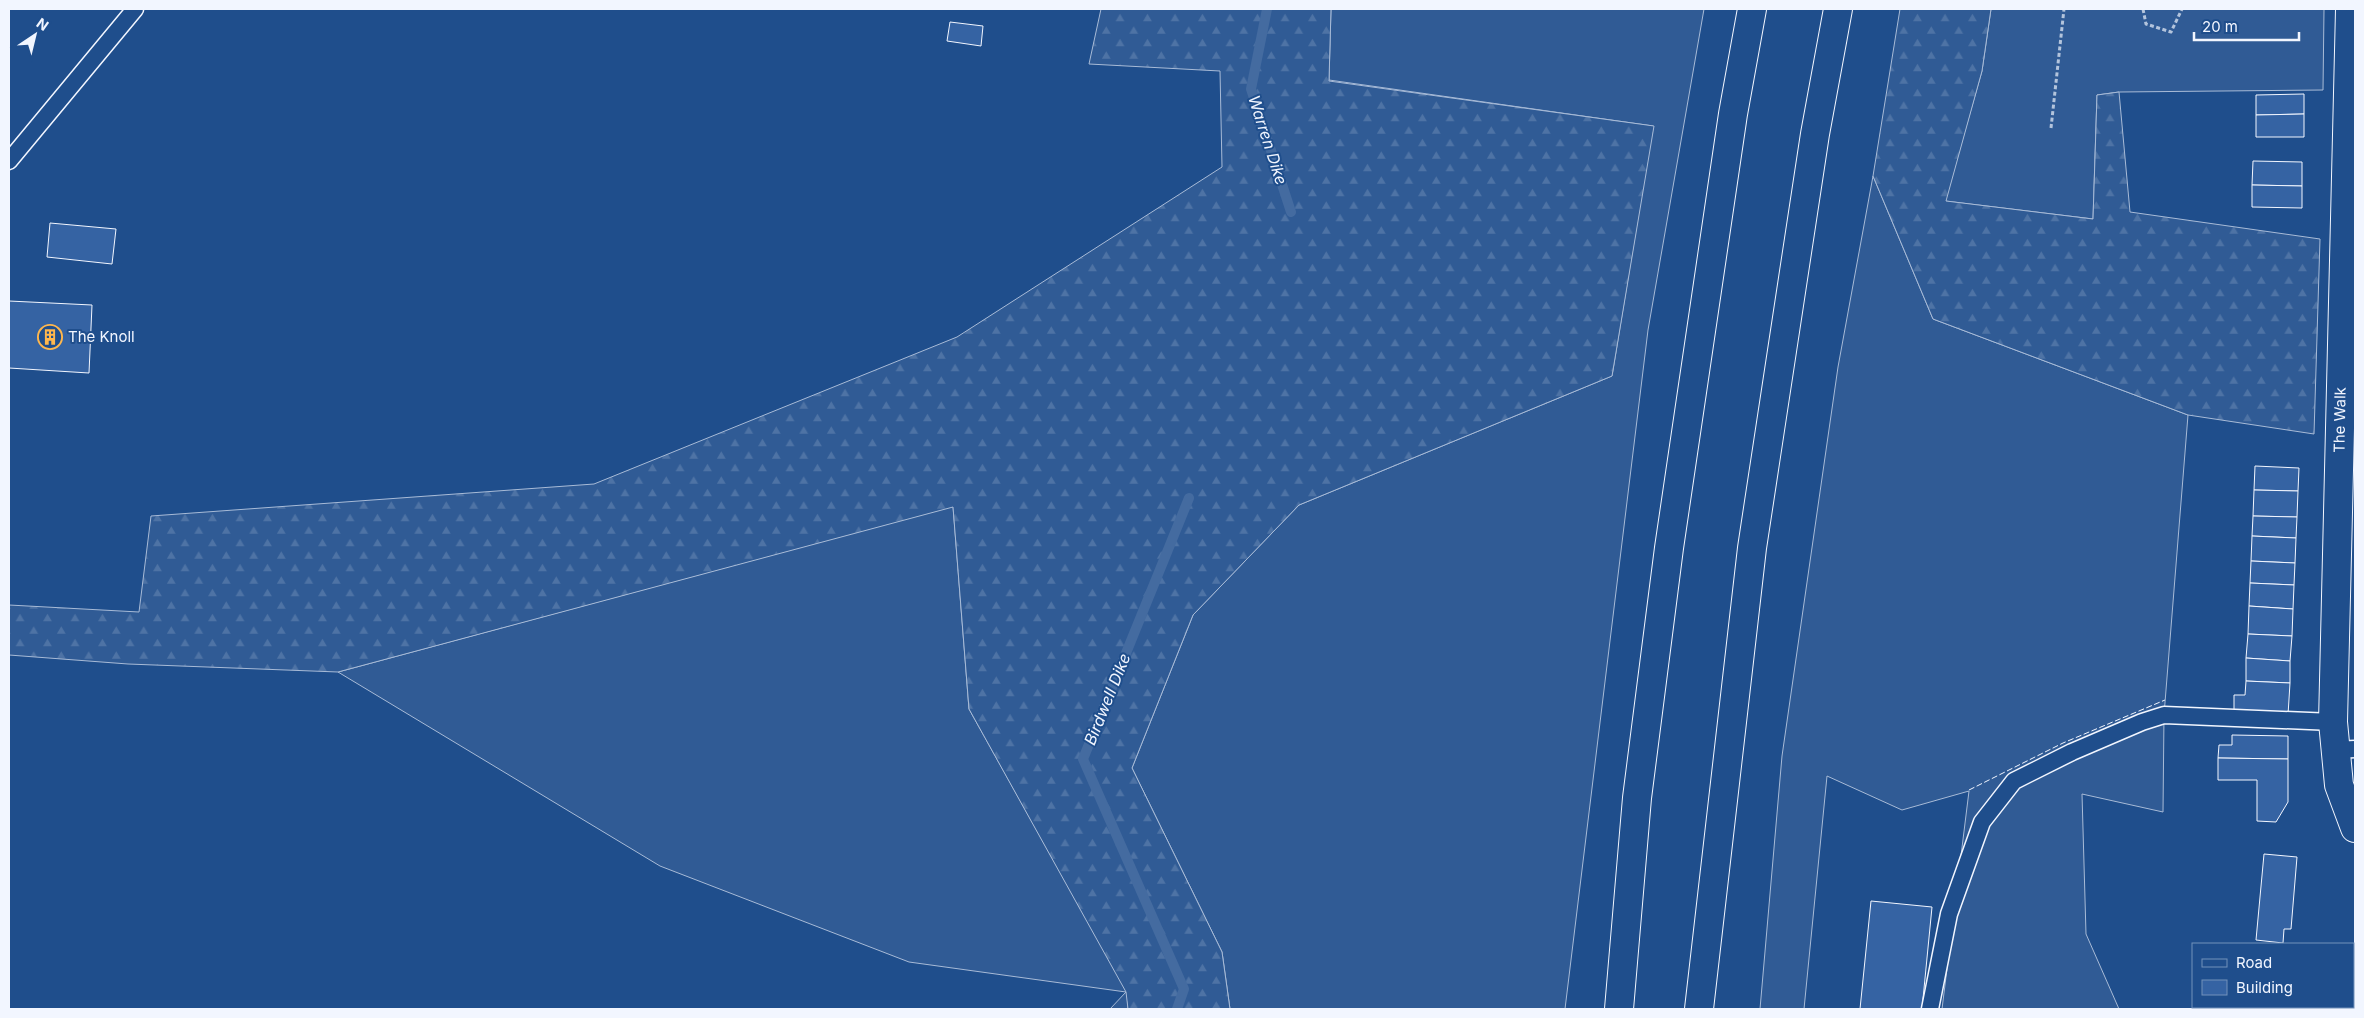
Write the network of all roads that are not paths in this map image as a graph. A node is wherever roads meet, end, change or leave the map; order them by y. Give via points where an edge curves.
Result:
1 (135, 9) edge
2 (1752, 9) edge
3 (1838, 9) edge
4 (2350, 9) edge
5 (9, 161) edge
6 (2333, 722) junction
7 (2345, 750) edge
8 (2355, 828) edge
9 (1619, 1009) edge
10 (1699, 1009) edge
11 (1930, 1009) edge

1 - 5 lane
2 - 9 main road via 1733,114 1669,548 1637,798
3 - 10 main road via 1815,134 1752,548
4 - 6 main road, The Walk
6 - 7 main road, The Walk
6 - 11 lane via 2164,715 2072,752 2014,781 1982,822 1949,914
7 - 8 main road, The Walk via 2339,785

